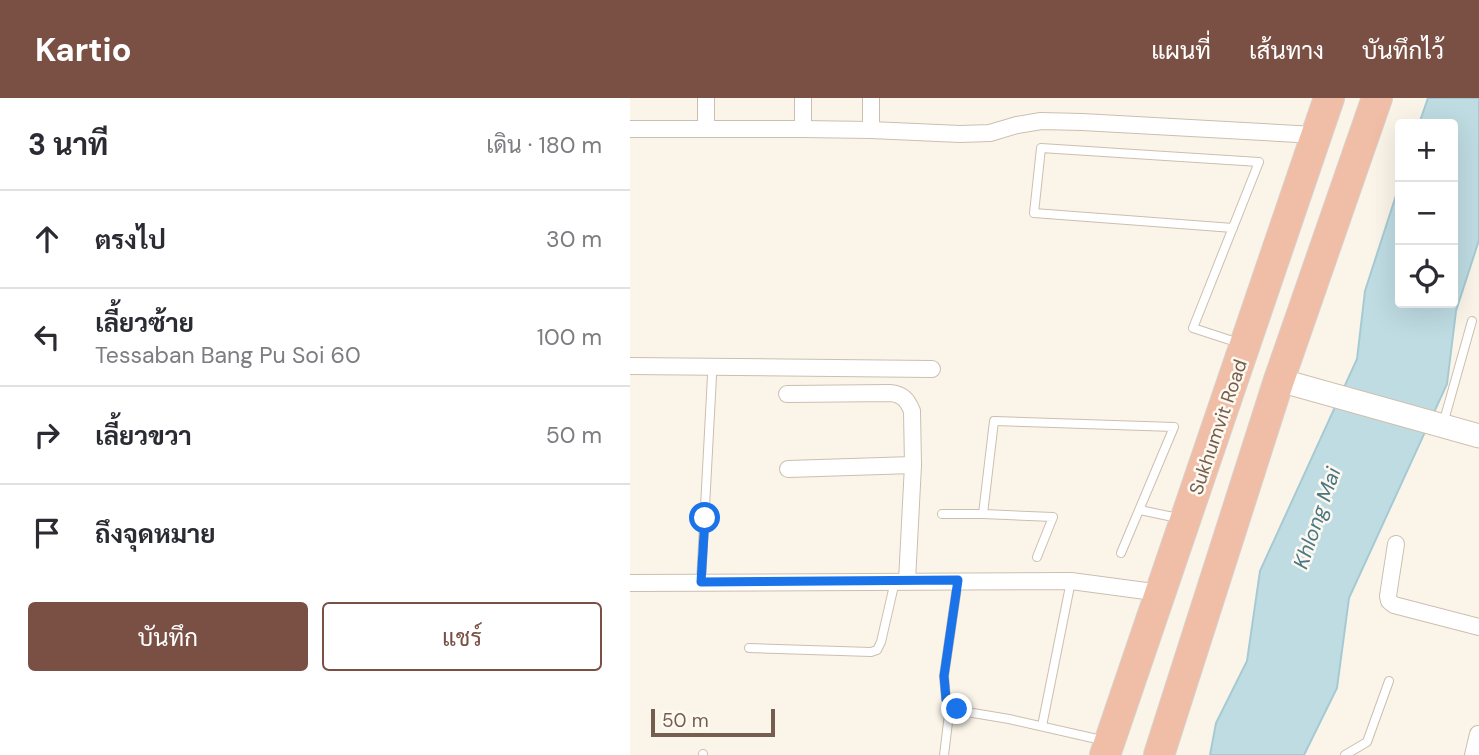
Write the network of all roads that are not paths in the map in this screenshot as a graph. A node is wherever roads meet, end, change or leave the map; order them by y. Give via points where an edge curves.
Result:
1 (706, 98) edge
2 (803, 98) edge
3 (871, 98) edge
4 (1329, 98) edge
5 (1377, 98) edge
6 (706, 129) junction
7 (803, 129) junction
8 (630, 130) edge
9 (871, 130) junction
10 (1315, 135) junction
11 (1233, 228) junction
12 (1472, 321) dead end
13 (1245, 345) junction
14 (630, 366) edge
15 (932, 369) dead end
16 (712, 376) dead end
17 (1279, 380) junction
18 (787, 394) dead end
19 (1439, 426) junction
20 (1479, 436) edge
21 (913, 465) junction
22 (788, 469) dead end
23 (1140, 510) junction
24 (942, 514) dead end
25 (983, 514) junction
26 (1186, 520) junction
27 (1396, 544) dead end
28 (1121, 553) dead end
29 (1037, 557) dead end
30 (958, 580) junction
31 (901, 581) junction
32 (1071, 581) junction
33 (701, 582) junction
34 (630, 583) edge
35 (1161, 593) junction
36 (1479, 627) edge
37 (749, 648) dead end
38 (1389, 681) dead end
39 (950, 706) junction
40 (1042, 726) junction
41 (1478, 734) edge
42 (1107, 748) edge
43 (1163, 754) edge
44 (944, 755) edge
45 (1345, 755) edge
46 (1473, 755) edge

1 - 6 street
2 - 7 street
3 - 9 street
4 - 10 highway, Sukhumvit Road
5 - 17 highway
6 - 7 street
6 - 8 street
7 - 9 street
9 - 10 street via 990,133 1041,121
10 - 13 highway, Sukhumvit Road
11 - 11 lane via 1259,162 1041,148 1034,213
11 - 13 lane via 1193,328
12 - 19 lane
13 - 26 highway, Sukhumvit Road
14 - 15 street
16 - 33 lane
17 - 19 street
17 - 43 highway
18 - 21 street via 899,394 912,411
19 - 20 street
21 - 22 street
21 - 31 street
23 - 25 lane via 1174,427 994,421
23 - 26 lane
23 - 28 lane
24 - 25 lane
25 - 29 lane via 1053,517
26 - 35 highway, Sukhumvit Road
27 - 36 street via 1390,601
30 - 31 street
30 - 32 street
30 - 39 lane via 944,676
31 - 33 street
31 - 37 lane via 877,650
32 - 35 street
32 - 40 lane
33 - 34 street
35 - 42 highway, Sukhumvit Road
38 - 45 lane via 1367,742
39 - 40 lane
39 - 44 lane
40 - 42 lane
41 - 46 street

